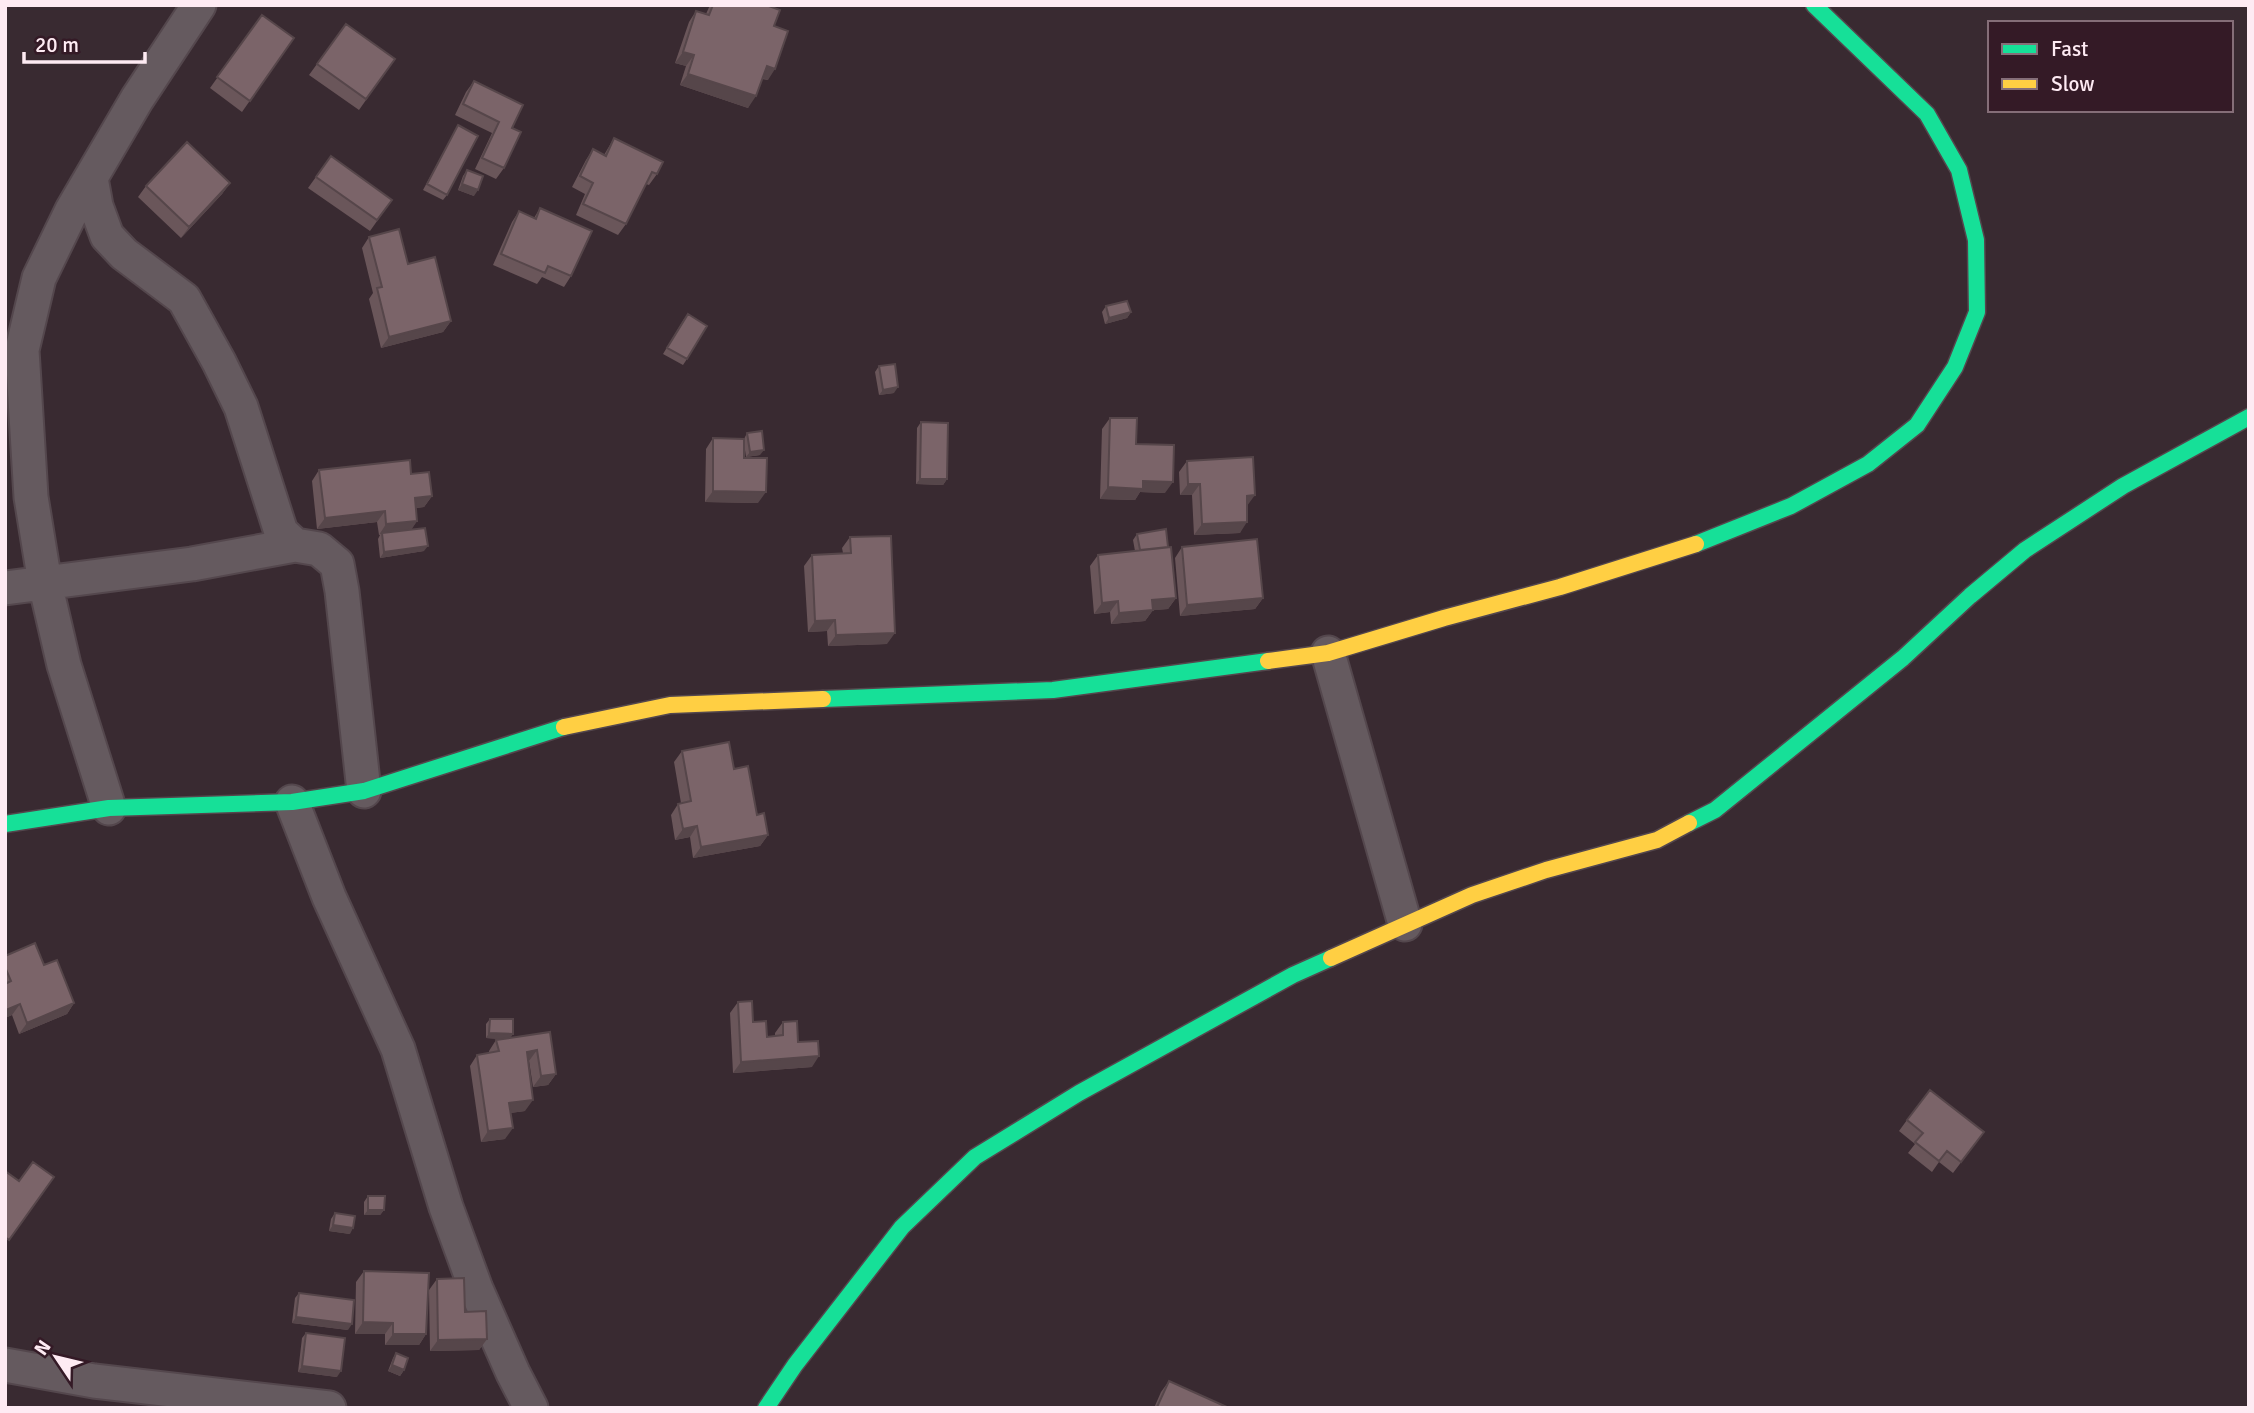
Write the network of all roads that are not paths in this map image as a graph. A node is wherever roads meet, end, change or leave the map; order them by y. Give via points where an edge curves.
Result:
1 (199, 5) edge
2 (1814, 5) edge
3 (91, 178) junction
4 (2249, 417) edge
5 (295, 545) junction
6 (45, 583) junction
7 (5, 588) edge
8 (1328, 653) junction
9 (364, 791) junction
10 (292, 802) junction
11 (109, 807) junction
12 (5, 824) edge
13 (1405, 923) junction
14 (5, 1365) edge
15 (329, 1408) edge
16 (531, 1408) edge
17 (766, 1408) edge

1 - 3 street
2 - 8 street via 1927,114 1959,170 1976,240 1977,312 1955,368 1917,425 1868,464 1791,506 1696,544
3 - 5 street via 107,236 184,299 241,407 281,532
3 - 6 street via 39,278 22,350 31,497
4 - 13 street via 2123,486 2025,550 1903,658 1715,810 1657,839 1533,874
5 - 6 street
5 - 9 street via 319,549 337,564
6 - 7 street
6 - 11 street via 64,665
8 - 9 street via 1053,690 670,705 577,723
8 - 13 street
9 - 10 street
10 - 11 street
10 - 16 street via 398,1049 463,1254
11 - 12 street
13 - 17 street via 1293,975 1079,1093 975,1157 902,1227
14 - 15 street via 94,1381

